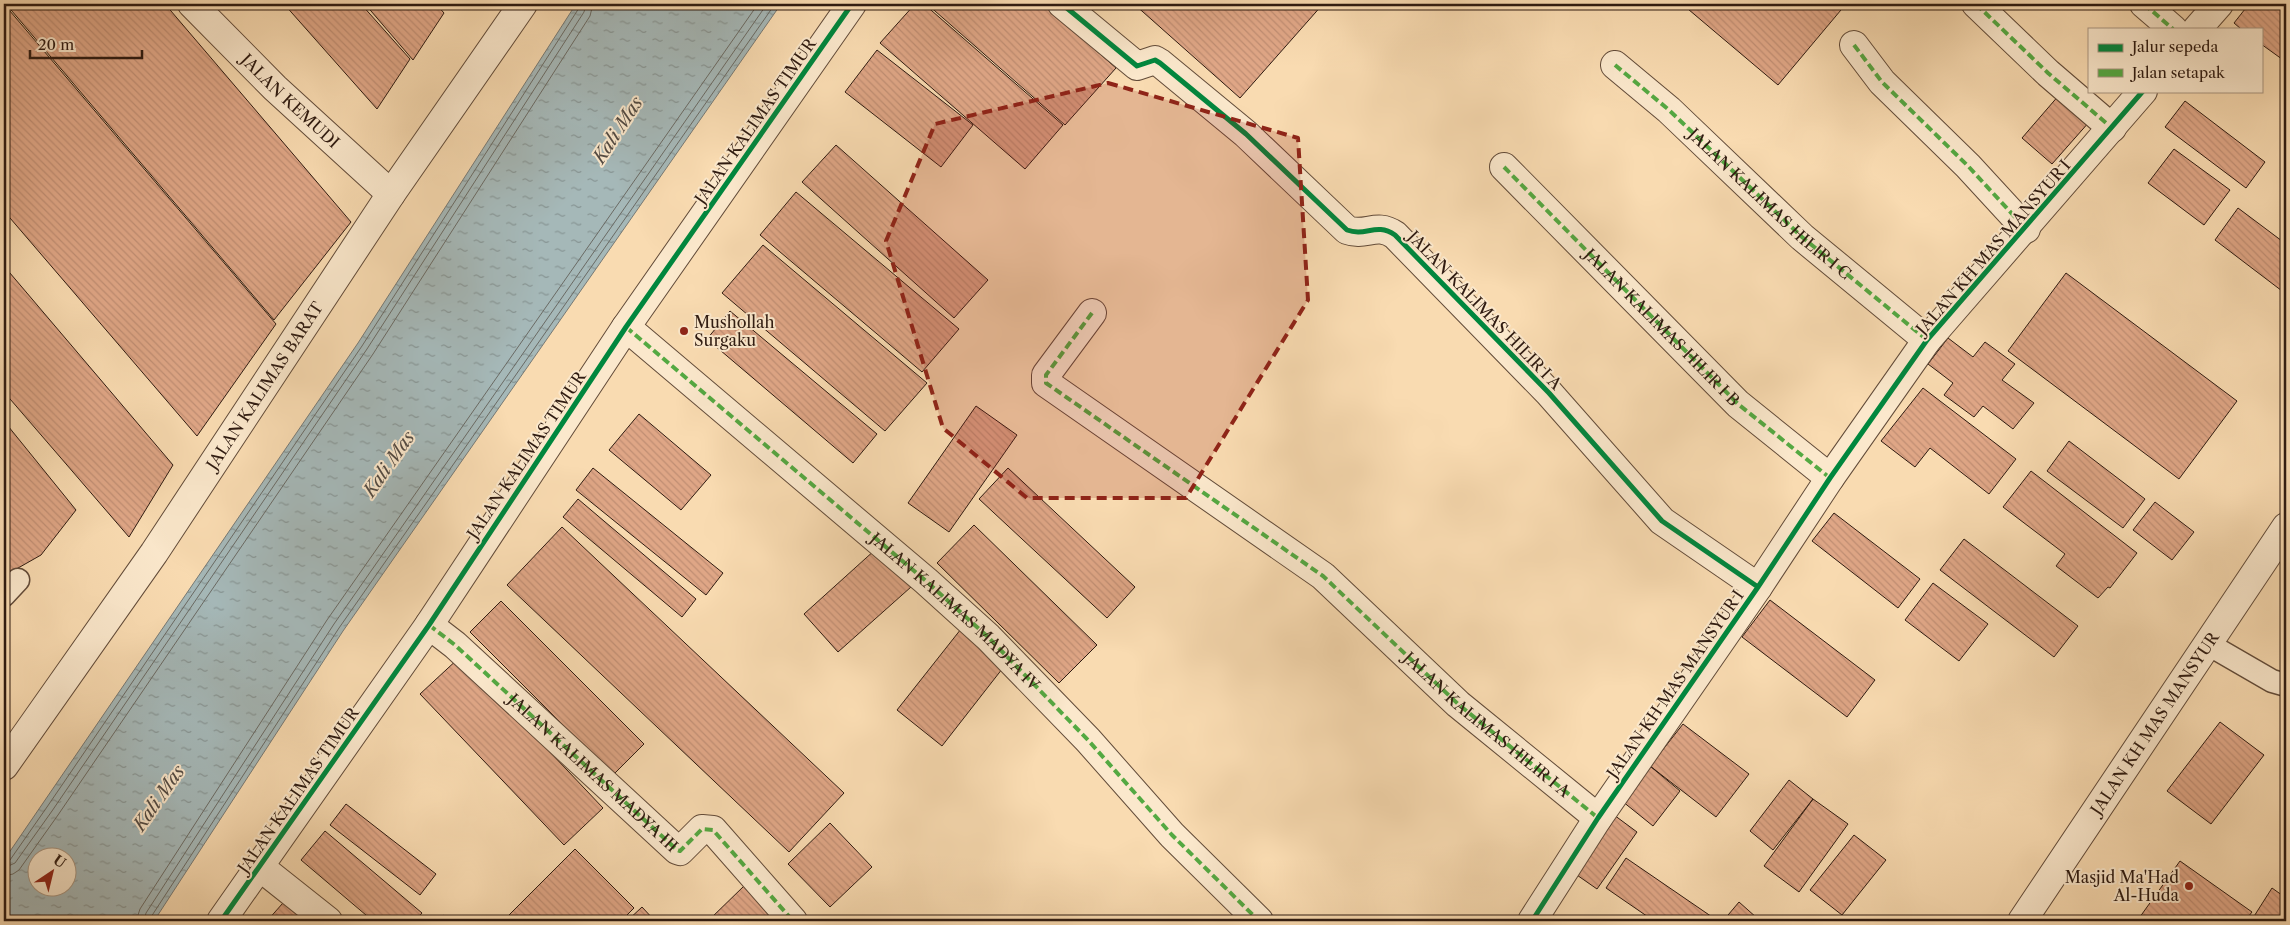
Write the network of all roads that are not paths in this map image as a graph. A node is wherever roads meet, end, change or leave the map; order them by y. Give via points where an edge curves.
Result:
1 (192, 4) edge
2 (523, 4) edge
3 (852, 4) edge
4 (1062, 4) edge
5 (1976, 4) edge
6 (2144, 4) edge
7 (2219, 4) edge
8 (2171, 28) edge
9 (2198, 28) edge
10 (1854, 45) dead end
11 (1615, 65) dead end
12 (2142, 92) edge
13 (2112, 128) junction
14 (1504, 167) dead end
15 (391, 194) junction
16 (2026, 229) junction
17 (1092, 313) dead end
18 (626, 327) junction
19 (1927, 340) junction
20 (1830, 478) junction
21 (2286, 527) edge
22 (1758, 587) junction
23 (428, 625) junction
24 (2208, 644) junction
25 (2286, 685) edge
26 (4, 766) edge
27 (1598, 818) junction
28 (260, 867) junction
29 (221, 921) edge
30 (328, 921) edge
31 (793, 921) edge
32 (1259, 921) edge
33 (1532, 921) edge
34 (2022, 921) edge

1 - 15 street, JALAN KEMUDI via 275,88
2 - 15 street, JALAN KALIMAS BARAT
3 - 18 street, JALAN KALIMAS TIMUR
4 - 22 street, JALAN KALIMAS HILIR I A via 1137,66 1155,60 1160,63 1246,134 1347,230 1358,234 1386,228 1396,234 1549,393 1662,521
5 - 13 street
6 - 8 street
7 - 9 street
10 - 16 street via 1882,82 1968,166
11 - 19 street, JALAN KALIMAS HILIR I C via 1669,110 1802,237
12 - 13 street, JALAN KH MAS MANSYUR I
13 - 16 street, JALAN KH MAS MANSYUR I
14 - 20 street, JALAN KALIMAS HILIR I B via 1738,404
15 - 26 street, JALAN KALIMAS BARAT via 154,552
16 - 19 street, JALAN KH MAS MANSYUR I
17 - 27 street, JALAN KALIMAS HILIR I A via 1046,375 1046,383 1323,576 1458,704
18 - 23 street, JALAN KALIMAS TIMUR
18 - 32 street, JALAN KALIMAS MADYA IV via 988,637 1088,740 1172,835
19 - 20 street, JALAN KH MAS MANSYUR I
20 - 22 street, JALAN KH MAS MANSYUR I
21 - 24 street, JALAN KH MAS MANSYUR
22 - 27 street, JALAN KH MAS MANSYUR I
23 - 28 street, JALAN KALIMAS TIMUR
23 - 31 street, JALAN KALIMAS MADYA III via 455,645 678,851 702,829 713,830
24 - 25 lane
24 - 34 street, JALAN KH MAS MANSYUR
27 - 33 street, JALAN KH MAS MANSYUR I
28 - 29 street, JALAN KALIMAS TIMUR
28 - 30 street

